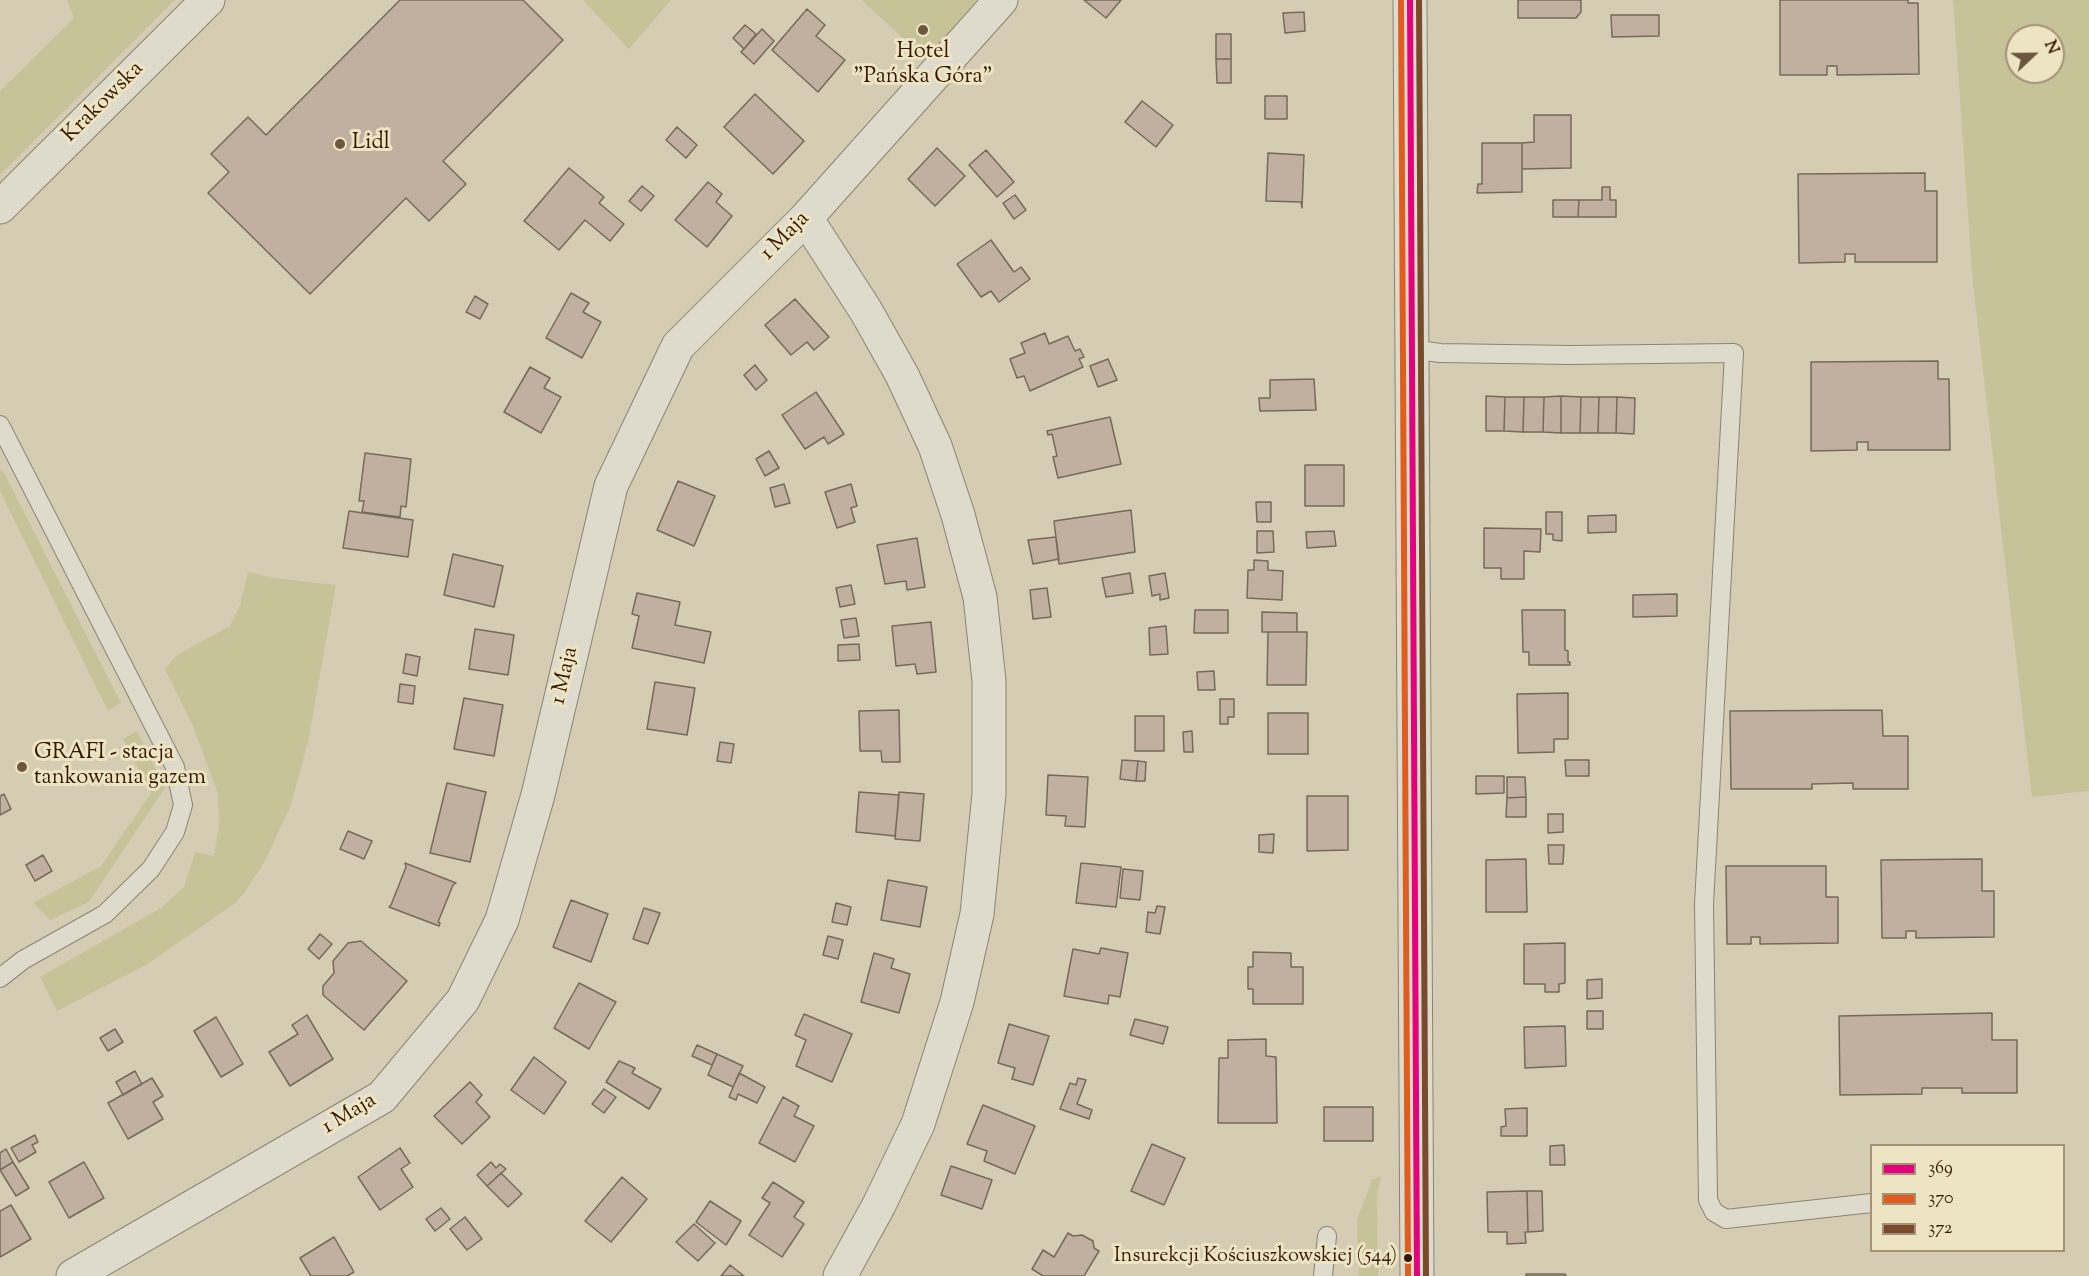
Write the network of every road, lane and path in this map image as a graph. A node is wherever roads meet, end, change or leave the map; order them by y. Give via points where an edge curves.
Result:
1 (208, 0) edge
2 (1001, 0) edge
3 (1410, 0) edge
4 (0, 207) edge
5 (806, 218) junction
6 (1412, 349) junction
7 (0, 425) edge
8 (0, 978) edge
9 (1870, 1203) edge
10 (1327, 1236) dead end
11 (73, 1276) edge
12 (840, 1276) edge
13 (1323, 1276) edge
14 (1416, 1276) edge

1 - 4 street, Krakowska
2 - 5 street, 1 Maja
3 - 6 street
5 - 11 street, 1 Maja via 678,346 610,486 538,795 502,920 463,1000 382,1097
5 - 12 street via 866,311 935,446 980,597 989,681 988,794 977,914 957,1002 918,1124
6 - 9 lane via 1570,355 1734,353 1704,904 1708,1200 1714,1212 1726,1219
6 - 14 street
7 - 8 lane via 175,767 183,805 175,832 151,869 105,914 23,960
10 - 13 lane

